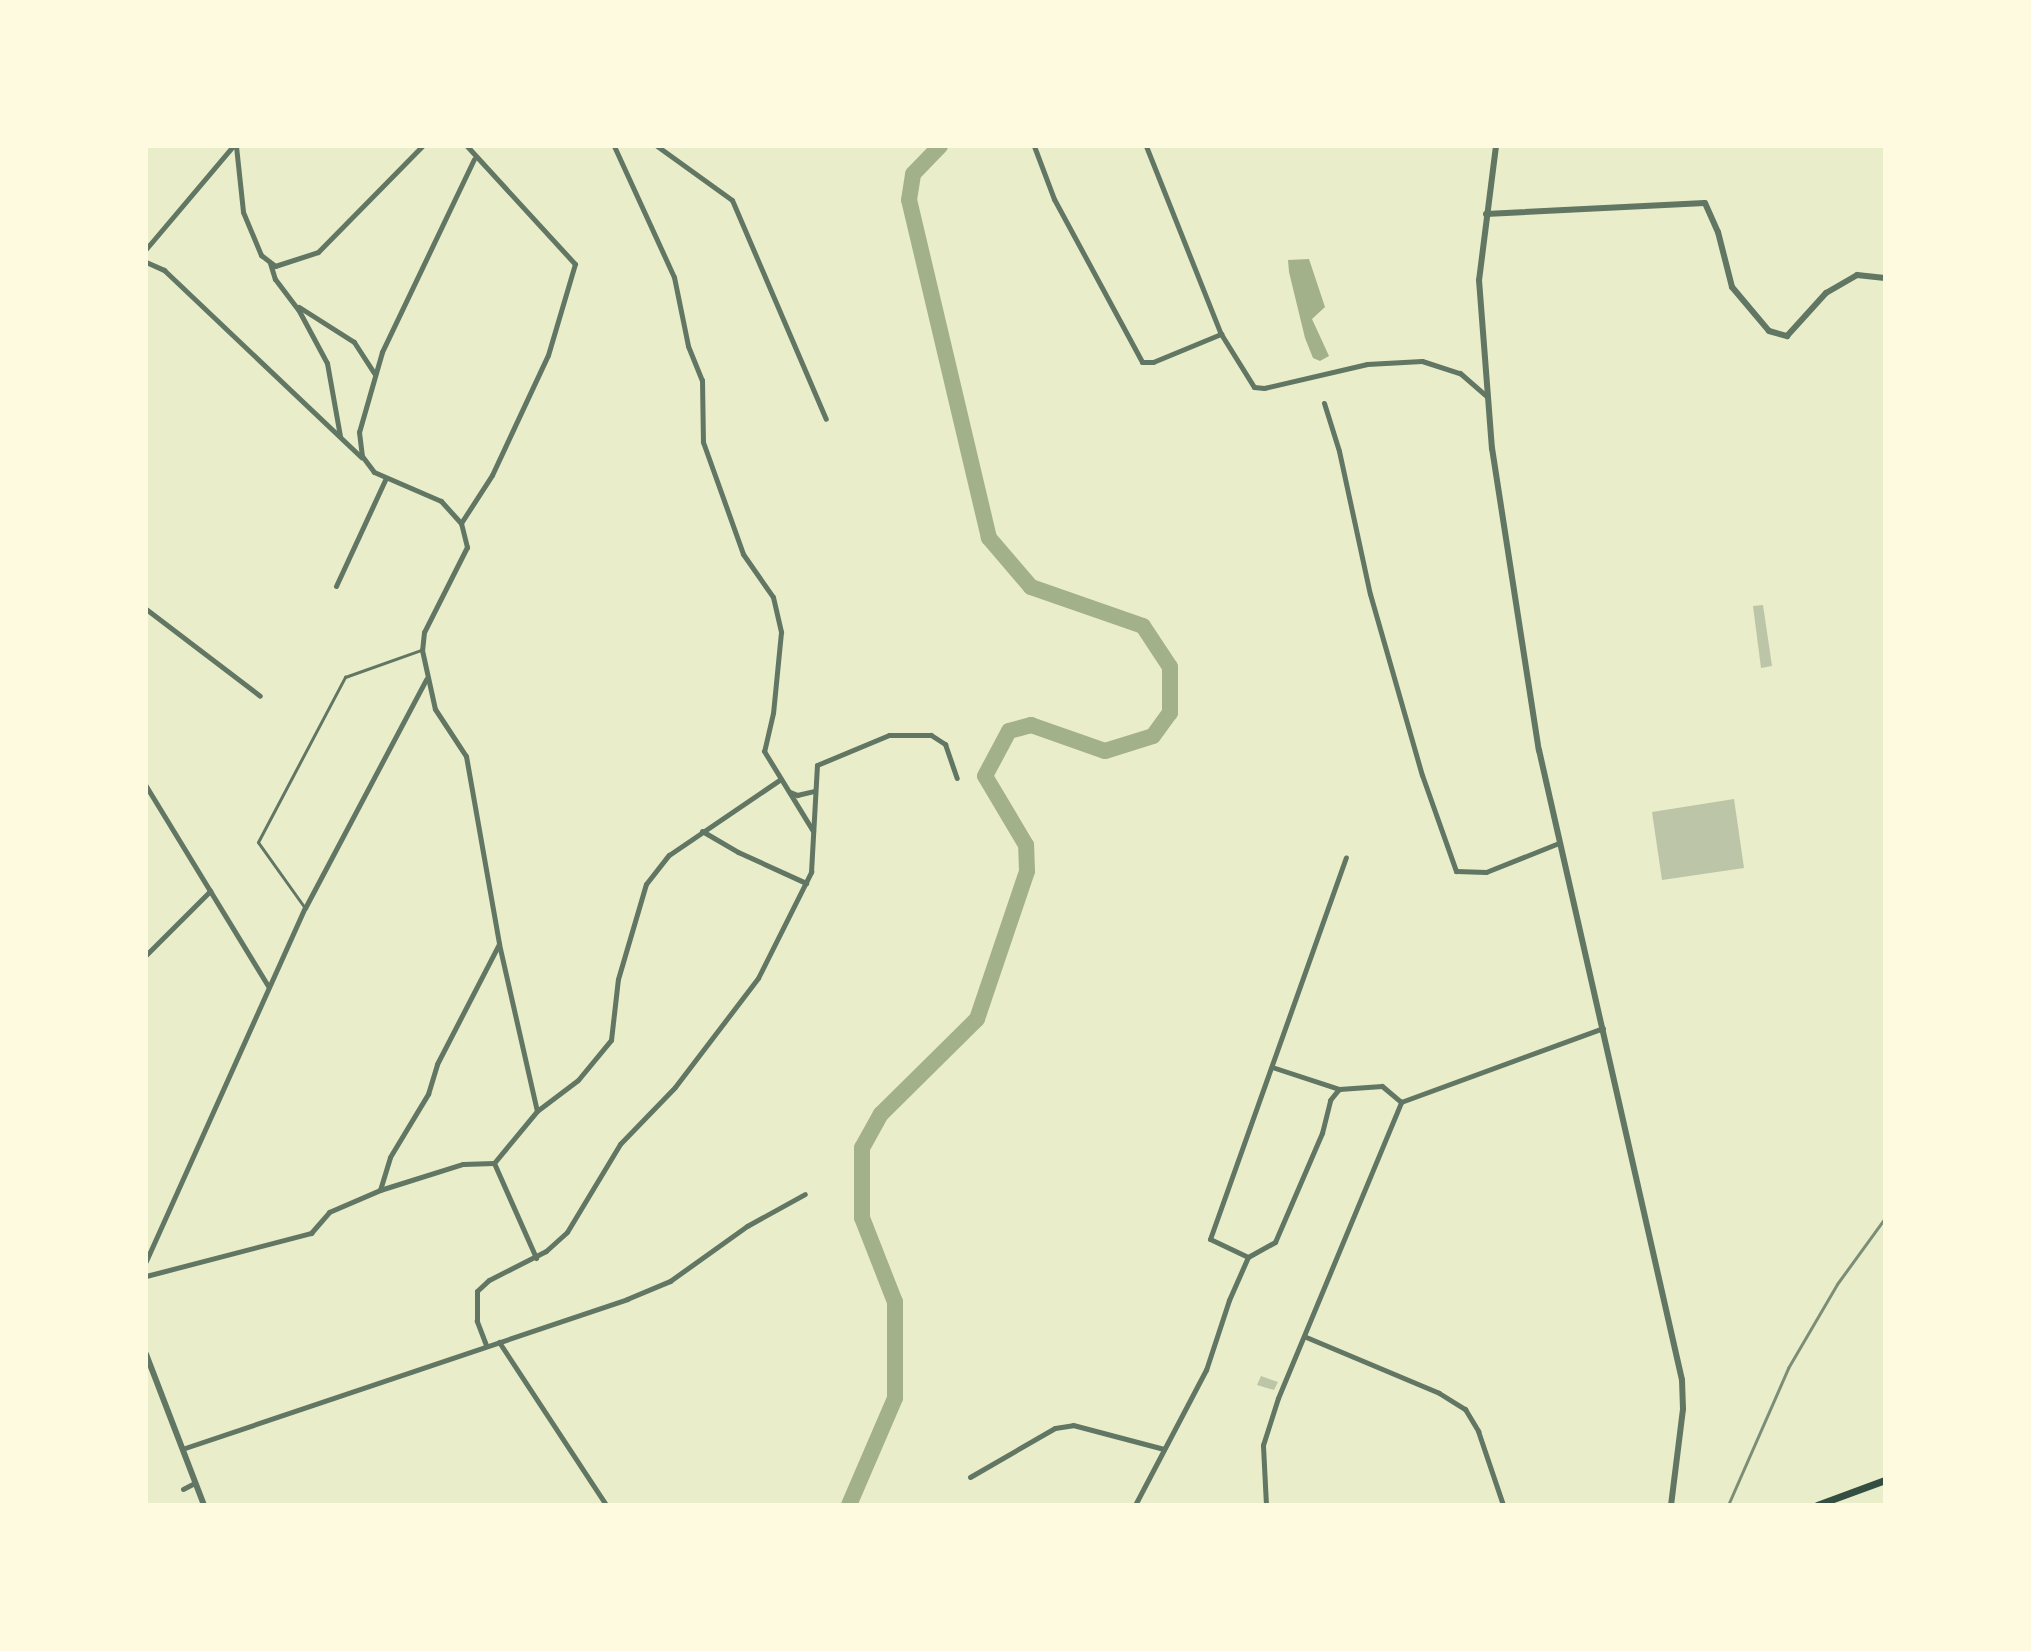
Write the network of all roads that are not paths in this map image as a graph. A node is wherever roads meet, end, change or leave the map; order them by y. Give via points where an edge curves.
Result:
1 (235, 146) edge
2 (422, 146) edge
3 (467, 146) edge
4 (614, 146) edge
5 (657, 146) edge
6 (1034, 146) edge
7 (1146, 146) edge
8 (1496, 146) edge
9 (474, 159) junction
10 (1486, 214) junction
11 (146, 249) edge
12 (146, 262) edge
13 (270, 262) junction
14 (1885, 278) edge
15 (296, 305) junction
16 (1221, 334) junction
17 (374, 374) junction
18 (1488, 398) junction
19 (1324, 403) dead end
20 (826, 419) dead end
21 (340, 437) junction
22 (368, 463) junction
23 (386, 478) junction
24 (461, 523) junction
25 (336, 586) dead end
26 (146, 609) edge
27 (422, 650) junction
28 (426, 679) junction
29 (260, 696) dead end
30 (957, 778) dead end
31 (781, 779) junction
32 (146, 786) edge
33 (815, 790) junction
34 (789, 791) junction
35 (702, 831) junction
36 (814, 832) junction
37 (1559, 843) junction
38 (1346, 857) dead end
39 (806, 883) junction
40 (210, 891) junction
41 (305, 908) junction
42 (499, 944) junction
43 (146, 955) edge
44 (268, 987) junction
45 (1603, 1028) junction
46 (1272, 1067) junction
47 (1339, 1089) junction
48 (1401, 1102) junction
49 (537, 1111) junction
50 (494, 1163) junction
51 (380, 1190) junction
52 (805, 1194) dead end
53 (1248, 1257) junction
54 (536, 1258) junction
55 (146, 1261) edge
56 (146, 1276) edge
57 (1306, 1337) junction
58 (499, 1342) junction
59 (486, 1345) junction
60 (146, 1354) edge
61 (149, 1369) edge
62 (182, 1449) junction
63 (1164, 1449) junction
64 (970, 1477) dead end
65 (1885, 1480) edge
66 (195, 1483) junction
67 (183, 1489) dead end
68 (204, 1505) edge
69 (606, 1505) edge
70 (1135, 1505) edge
71 (1266, 1505) edge
72 (1503, 1505) edge
73 (1671, 1505) edge
74 (1817, 1505) edge

1 - 11 street
1 - 13 street via 243,212 261,255
2 - 13 street via 318,252 275,266
3 - 9 street
4 - 31 street via 674,277 688,346 702,380 703,442 743,554 773,597 781,632 764,751
5 - 20 street via 732,200
6 - 16 street via 1054,199 1142,362
7 - 16 street
8 - 10 street
9 - 17 street
9 - 24 street via 575,264 548,355 492,475
10 - 14 street via 1705,203 1732,287 1769,331 1787,336 1826,293 1857,275
10 - 18 street via 1479,280
12 - 21 street via 164,270
13 - 15 street via 275,279
15 - 17 street via 354,342
15 - 21 street via 327,363
16 - 18 street via 1249,383 1259,388 1367,364 1422,361 1460,373
17 - 22 street via 359,432
18 - 37 street via 1524,659
19 - 37 street via 1370,594 1422,775 1456,871 1486,872
21 - 22 street
22 - 23 street
23 - 24 street via 441,501
23 - 25 street
24 - 27 street via 467,547 424,632
26 - 29 street
27 - 28 street
27 - 41 lane via 345,677 258,842
28 - 41 street
28 - 42 street via 435,709 466,756
30 - 33 street via 945,744 931,735 889,735 817,765
31 - 34 street
31 - 35 street
32 - 40 street
33 - 34 street via 797,795
33 - 36 street
34 - 36 street
35 - 39 street
35 - 49 street via 669,855 646,884 618,979 611,1040 578,1080
36 - 39 street
37 - 45 street
38 - 46 street
39 - 54 street via 743,1001 675,1087 620,1144 567,1232
40 - 43 street
40 - 44 street
41 - 44 street
42 - 49 street
42 - 51 street via 437,1064 428,1094 390,1157
44 - 55 street
45 - 48 street
45 - 73 street via 1682,1380
46 - 47 street
46 - 53 street via 1210,1239
47 - 48 street via 1382,1086
47 - 53 street via 1330,1100 1322,1133 1275,1242
48 - 57 street
49 - 50 street
50 - 51 street via 463,1164
50 - 54 street
51 - 56 street via 329,1212 311,1233
52 - 58 street via 747,1226 670,1281
53 - 63 street via 1206,1370
54 - 59 street via 477,1291 477,1321
57 - 71 street via 1263,1445
57 - 72 street via 1465,1409
58 - 59 street
58 - 69 street
59 - 62 street
60 - 61 street
61 - 62 street
62 - 66 street
63 - 64 street via 1073,1425 1055,1428
63 - 70 street
65 - 74 main road
66 - 67 street
66 - 68 street

